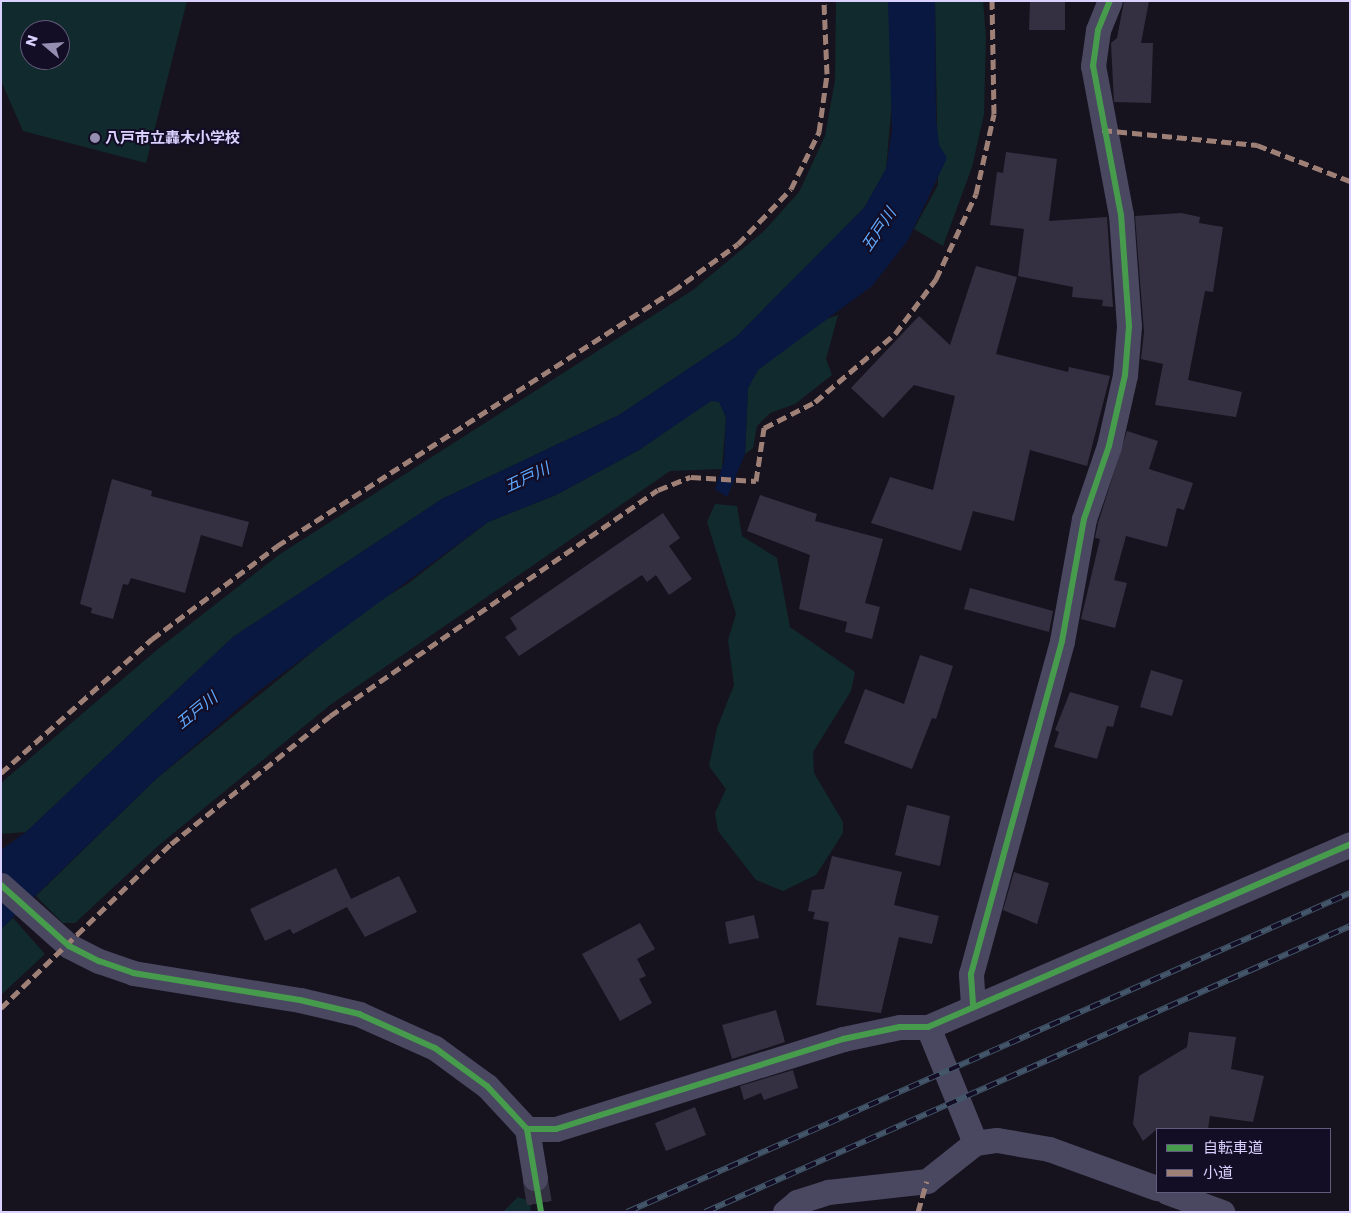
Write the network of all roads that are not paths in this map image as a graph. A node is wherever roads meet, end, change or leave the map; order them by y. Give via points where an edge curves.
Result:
1 (1110, 1) edge
2 (1350, 844) edge
3 (1, 885) edge
4 (973, 1004) junction
5 (928, 1027) junction
6 (527, 1129) junction
7 (975, 1143) junction
8 (535, 1178) tunnel mouth
9 (1156, 1188) edge
10 (1170, 1193) edge
11 (785, 1212) edge
12 (1222, 1212) edge

1 - 4 street via 1098,30 1093,66 1121,215 1129,326 1125,375 1109,446 1084,519 1062,641 971,974
2 - 4 street
3 - 6 street via 51,931 99,961 133,973 300,1000 359,1014 407,1034 487,1086
4 - 5 street
5 - 6 street via 900,1027 843,1039 556,1129
5 - 7 street
6 - 8 street
7 - 9 street via 996,1140 1049,1149
7 - 11 street via 927,1181 828,1192 797,1202
10 - 12 street

